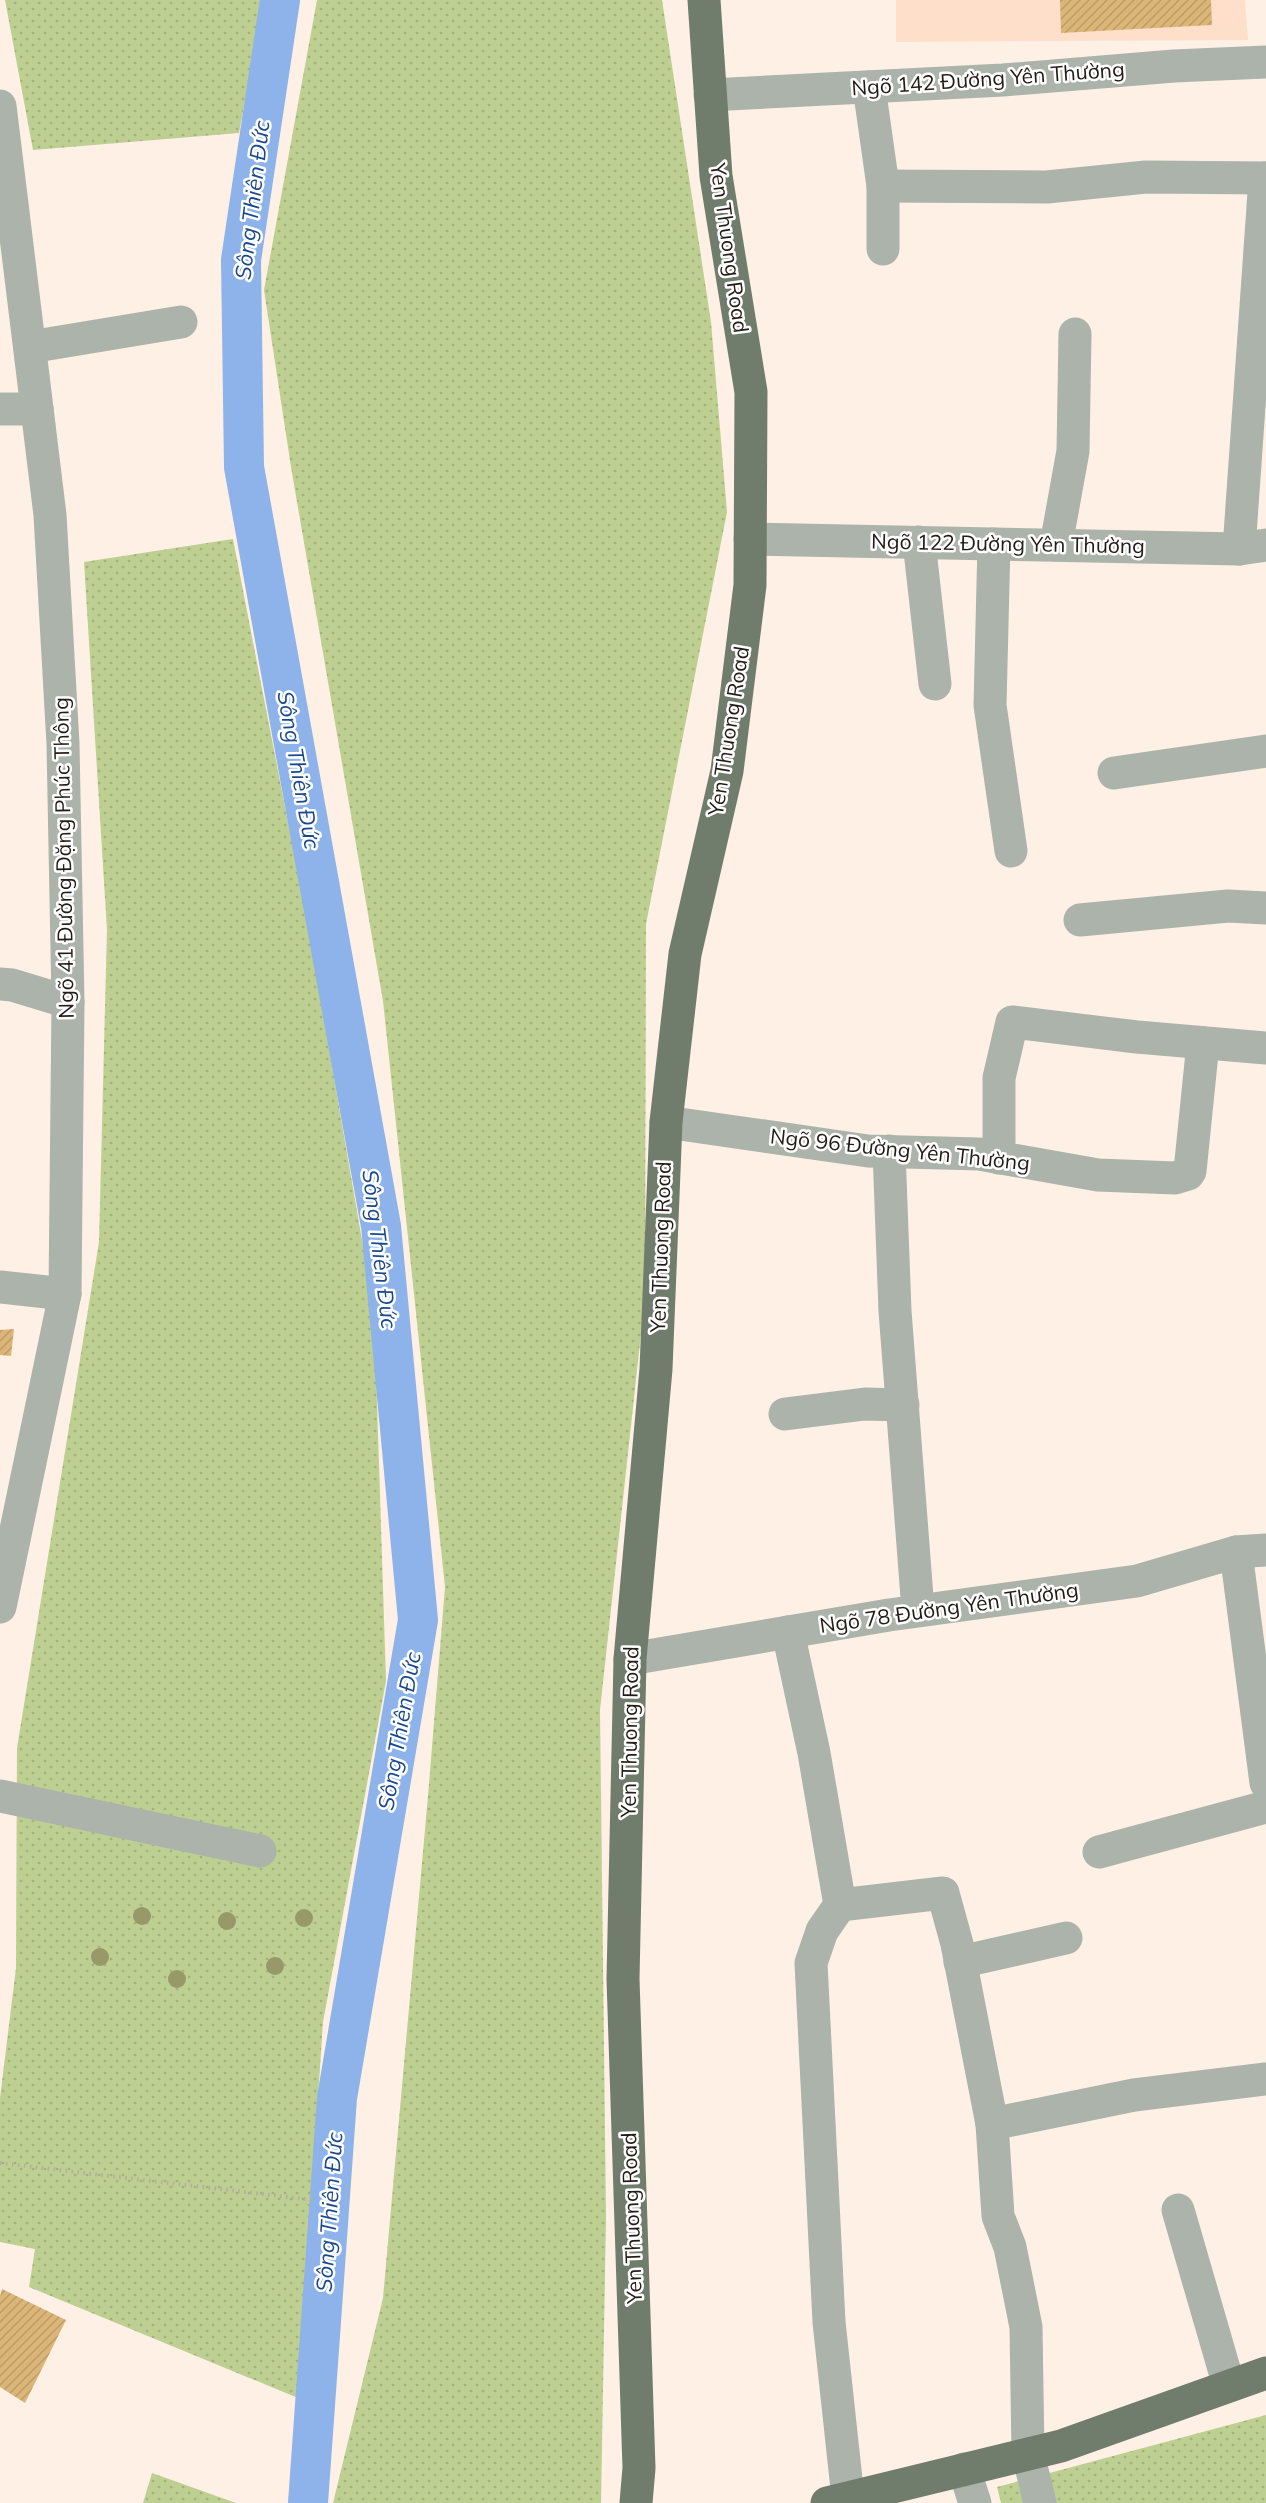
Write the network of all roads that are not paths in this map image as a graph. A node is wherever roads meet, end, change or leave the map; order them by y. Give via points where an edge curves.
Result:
1 (704, 0) edge
2 (1266, 62) edge
3 (869, 87) junction
4 (710, 95) junction
5 (0, 106) edge
6 (1265, 178) edge
7 (883, 186) junction
8 (883, 249) dead end
9 (181, 322) dead end
10 (1075, 334) dead end
11 (30, 347) junction
12 (0, 409) edge
13 (37, 409) junction
14 (750, 539) junction
15 (919, 542) junction
16 (994, 544) junction
17 (1056, 545) junction
18 (1253, 547) edge
19 (935, 684) dead end
20 (1266, 751) edge
21 (1114, 773) dead end
22 (1011, 851) dead end
23 (1266, 908) edge
24 (1080, 920) dead end
25 (0, 984) edge
26 (68, 1002) junction
27 (1203, 1043) junction
28 (1266, 1048) edge
29 (666, 1122) junction
30 (889, 1151) junction
31 (999, 1158) junction
32 (0, 1287) edge
33 (65, 1294) junction
34 (903, 1405) junction
35 (786, 1414) dead end
36 (11, 1504) edge
37 (1251, 1551) edge
38 (0, 1608) edge
39 (918, 1610) junction
40 (788, 1632) junction
41 (630, 1659) junction
42 (1266, 1783) edge
43 (0, 1796) edge
44 (1266, 1806) edge
45 (260, 1851) dead end
46 (1100, 1852) dead end
47 (840, 1905) junction
48 (1066, 1938) dead end
49 (960, 1962) junction
50 (1266, 2079) edge
51 (992, 2124) junction
52 (1178, 2210) dead end
53 (1266, 2373) edge
54 (1229, 2386) junction
55 (1028, 2454) junction
56 (964, 2469) junction
57 (837, 2500) edge
58 (636, 2503) edge
59 (975, 2503) edge
60 (1040, 2503) edge

1 - 4 main road, Yen Thuong Road
2 - 3 street, Ngõ 142 Đường Yên Thường
3 - 4 street, Ngõ 142 Đường Yên Thường
3 - 7 street
4 - 14 main road, Yen Thuong Road via 716,176 751,392
5 - 11 street, Ngõ 41 Đường Đặng Phúc Thông
6 - 7 street via 1146,177 1047,187
6 - 18 street
7 - 8 street
9 - 11 street
10 - 17 street via 1073,451
11 - 13 street, Ngõ 41 Đường Đặng Phúc Thông
12 - 13 street
13 - 26 street, Ngõ 41 Đường Đặng Phúc Thông via 50,515 62,733
14 - 15 street, Ngõ 122 Đường Yên Thường
14 - 29 main road, Yen Thuong Road via 750,585 727,771 685,954
15 - 16 street, Ngõ 122 Đường Yên Thường
15 - 19 street
16 - 17 street, Ngõ 122 Đường Yên Thường
16 - 22 street via 990,705
17 - 18 street, Ngõ 122 Đường Yên Thường
20 - 21 street
23 - 24 street via 1228,906
25 - 26 street
26 - 33 street, Ngõ 41 Đường Đặng Phúc Thông
27 - 28 street
27 - 31 street, Ngõ 96 Đường Yên Thường via 1188,1174 1175,1178 1098,1175
27 - 31 street via 1012,1022 999,1078
29 - 30 street, Ngõ 96 Đường Yên Thường
29 - 41 main road, Yen Thuong Road via 656,1369
30 - 31 street, Ngõ 96 Đường Yên Thường
30 - 34 street
32 - 33 street
33 - 36 street, Ngõ 41 Đường Đặng Phúc Thông
34 - 35 street via 866,1404
34 - 39 street
36 - 38 street, Ngõ 41 Đường Đặng Phúc Thông
37 - 39 street, Ngõ 78 Đường Yên Thường via 1137,1581
37 - 42 street
39 - 40 street, Ngõ 78 Đường Yên Thường
40 - 41 street, Ngõ 78 Đường Yên Thường
40 - 47 street
41 - 58 main road, Yen Thuong Road via 623,1979 639,2468
43 - 45 street
44 - 46 street
47 - 49 street via 942,1893
47 - 57 street via 822,1931 811,1963
48 - 49 street
49 - 51 street
50 - 51 street via 1134,2096
51 - 55 street via 998,2216 1010,2247 1026,2327
52 - 54 street
53 - 54 main road
54 - 55 main road
55 - 56 main road
55 - 60 street
56 - 57 main road
56 - 59 street

